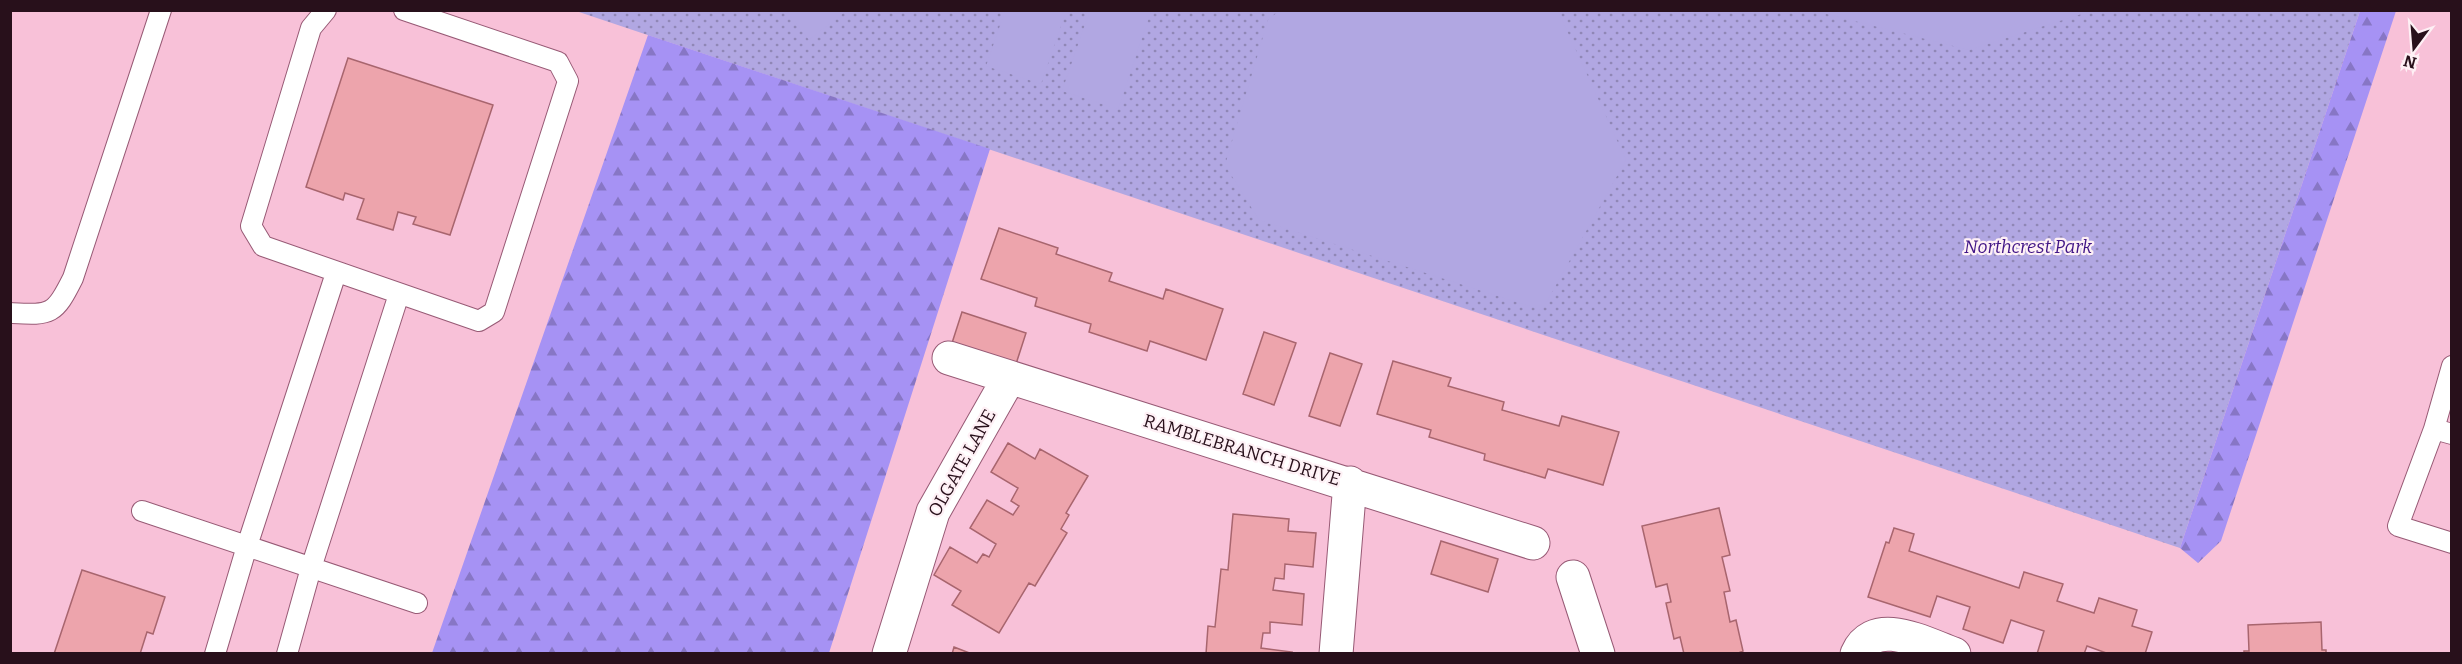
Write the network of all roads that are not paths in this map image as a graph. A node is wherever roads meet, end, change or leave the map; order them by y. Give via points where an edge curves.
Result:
1 (161, 10) edge
2 (326, 10) edge
3 (404, 10) edge
4 (336, 273) junction
5 (399, 294) junction
6 (10, 313) edge
7 (949, 358) dead end
8 (2451, 366) edge
9 (1009, 378) junction
10 (2443, 431) edge
11 (1350, 483) junction
12 (142, 511) dead end
13 (1533, 543) dead end
14 (2451, 543) edge
15 (247, 546) junction
16 (311, 568) junction
17 (1573, 577) dead end
18 (417, 603) dead end
19 (215, 654) edge
20 (287, 654) edge
21 (889, 654) edge
22 (1336, 654) edge
23 (1598, 654) edge
24 (1857, 654) edge
25 (1954, 654) edge

1 - 6 lane via 73,278 61,302 44,314
2 - 4 lane via 311,28 250,226 263,246
3 - 5 lane via 558,62 568,81 494,312 479,321
4 - 5 lane
4 - 15 lane
5 - 16 lane
7 - 9 street, RAMBLEBRANCH DRIVE
8 - 10 lane
9 - 11 street, RAMBLEBRANCH DRIVE
9 - 21 street, OLGATE LANE via 933,512
10 - 14 lane via 2398,526
11 - 13 street, RAMBLEBRANCH DRIVE
11 - 22 street
12 - 15 lane
15 - 16 lane
15 - 19 lane
16 - 18 lane
16 - 20 lane
17 - 23 street
24 - 25 street via 1861,644 1875,634 1891,633

